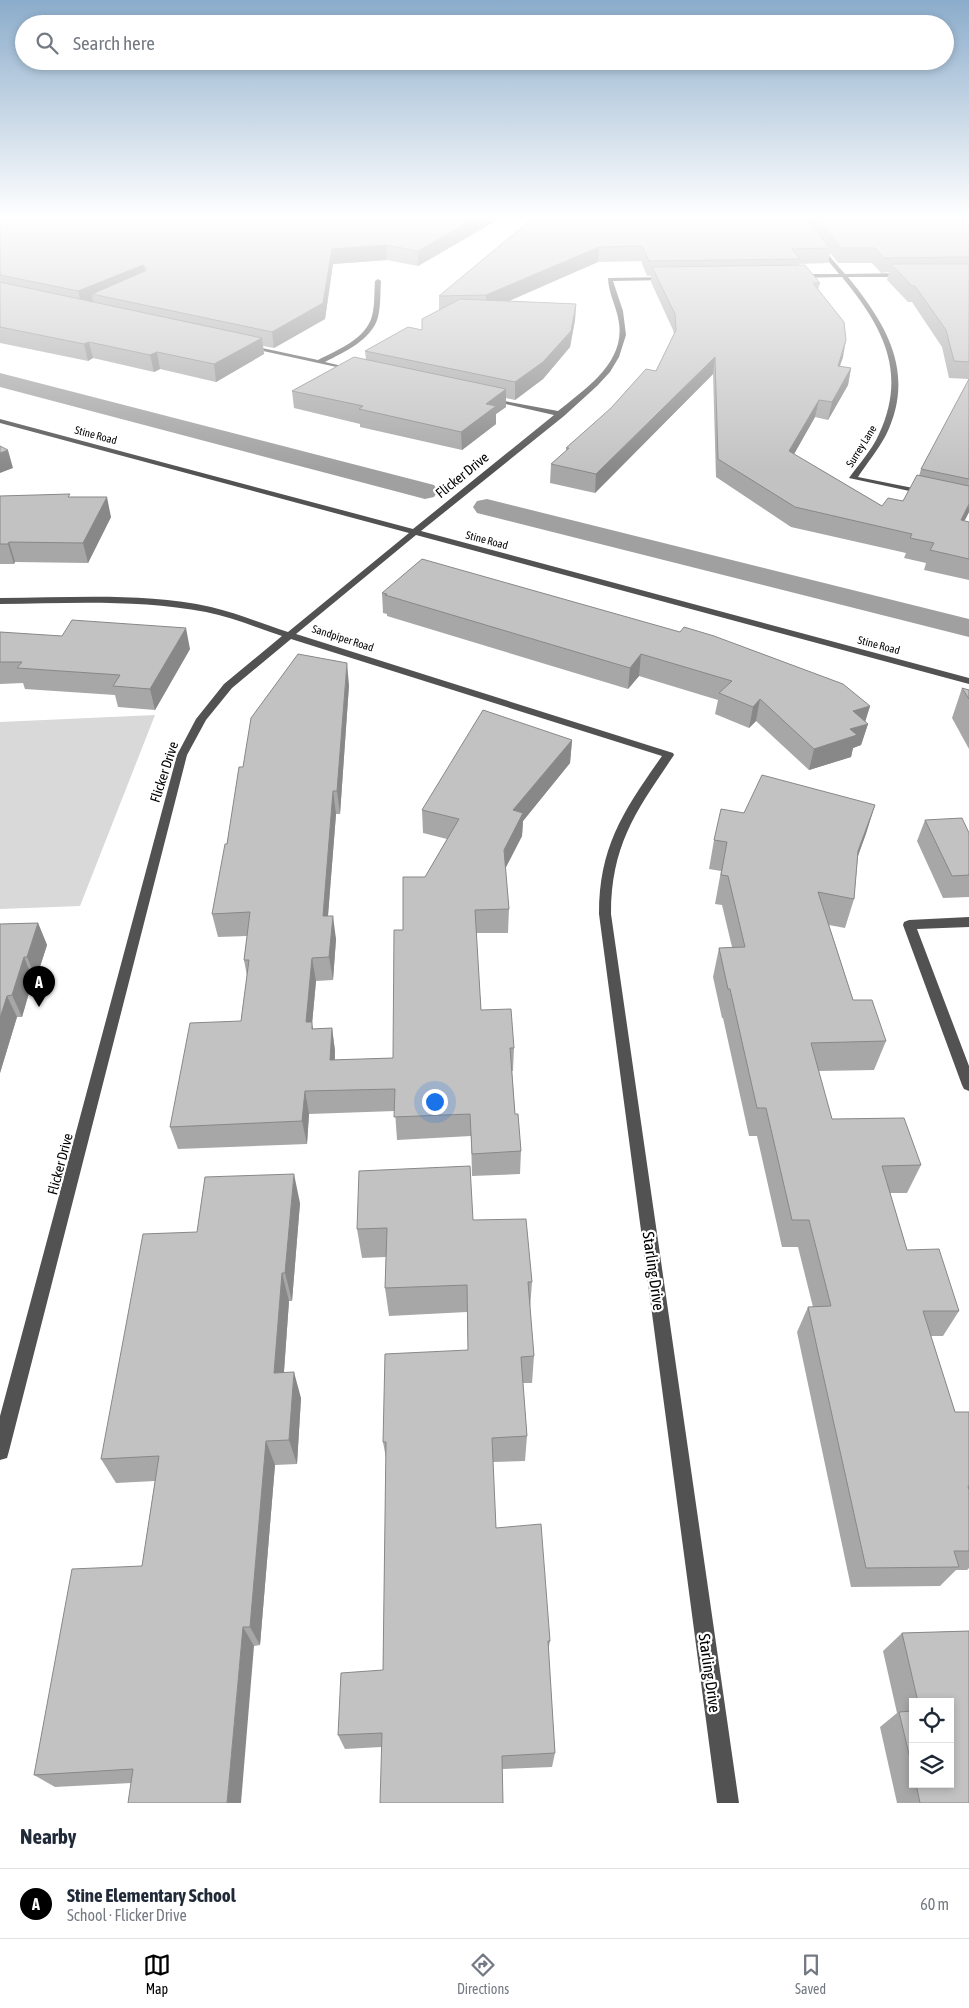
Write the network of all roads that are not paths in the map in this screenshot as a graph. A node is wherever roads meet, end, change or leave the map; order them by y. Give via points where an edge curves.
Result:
1 (376, 302) edge
2 (618, 302) edge
3 (864, 302) edge
4 (244, 346) edge
5 (320, 362) junction
6 (358, 371) edge
7 (484, 398) edge
8 (561, 414) junction
9 (0, 421) edge
10 (930, 494) edge
11 (416, 532) junction
12 (0, 601) edge
13 (290, 634) junction
14 (969, 680) edge
15 (669, 755) joint
16 (969, 922) edge
17 (969, 1085) edge
18 (0, 1451) edge
19 (728, 1803) edge

1 - 5 street via 375,314 367,331
2 - 8 street, Flicker Drive via 624,334 620,351 595,386
3 - 10 street, Surrey Lane via 887,337 894,360 896,384 892,409 882,435 853,478
4 - 5 street
5 - 6 street
7 - 8 street
8 - 11 street, Flicker Drive
9 - 11 street, Stine Road
11 - 13 street, Flicker Drive
11 - 14 street, Stine Road
12 - 13 street, Sandpiper Road via 168,603 210,610
13 - 15 street, Sandpiper Road
13 - 18 street, Flicker Drive via 228,686 201,719 182,756
15 - 19 street, Starling Drive via 618,834 607,874 604,914
16 - 17 street via 909,925

